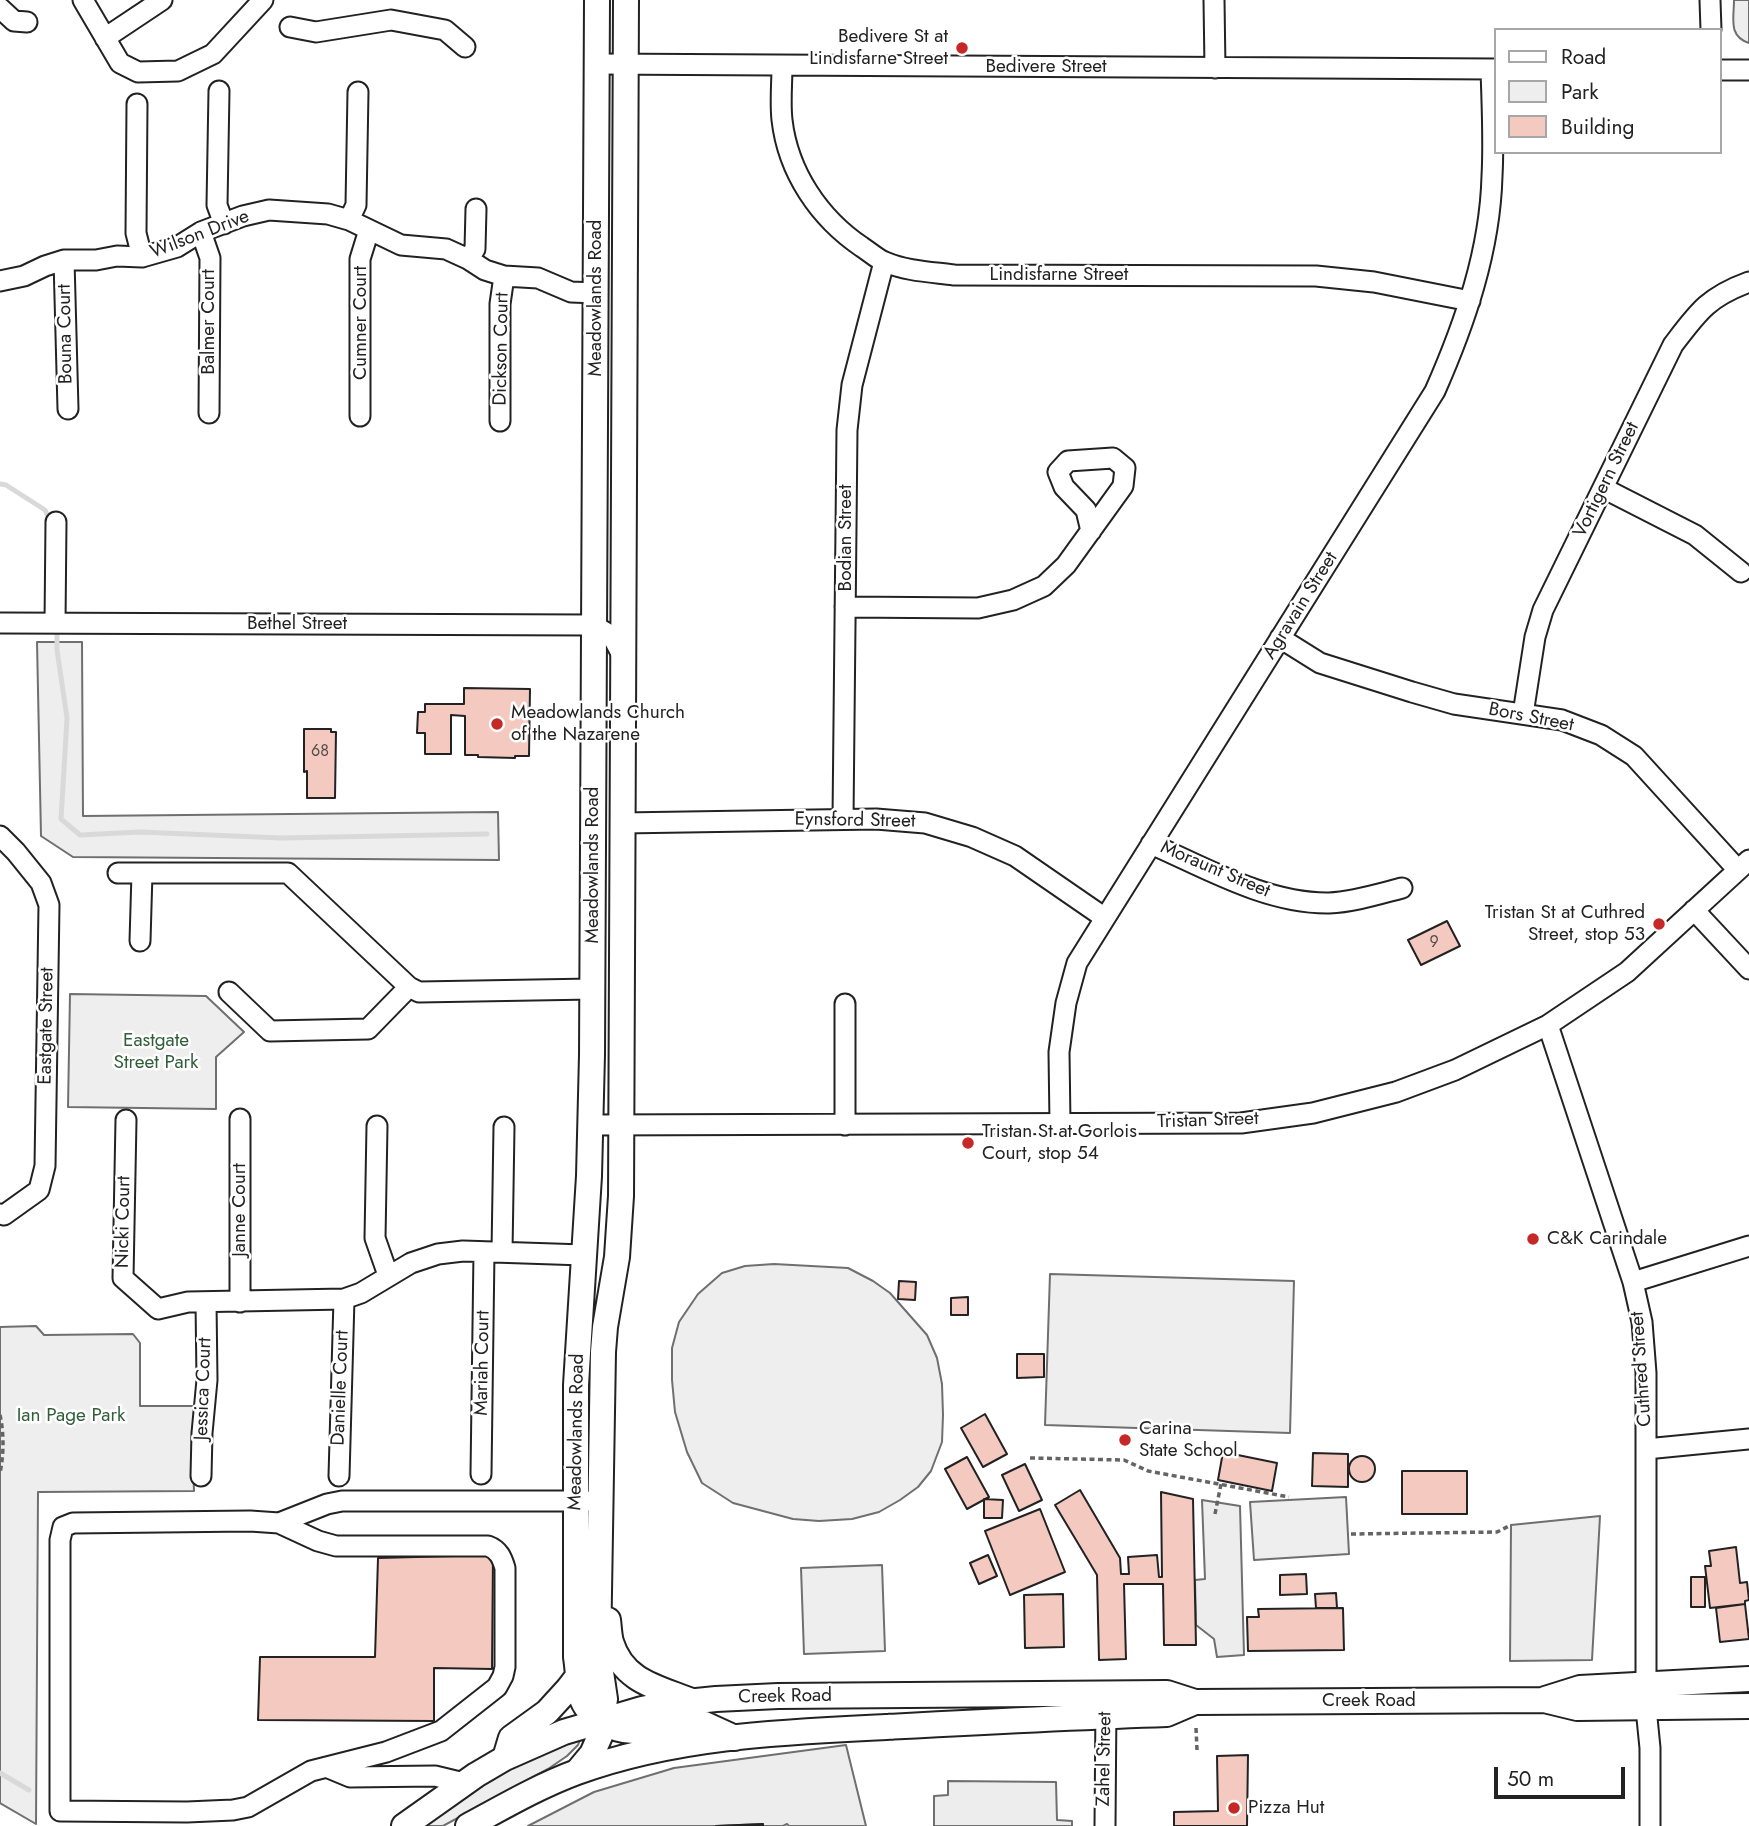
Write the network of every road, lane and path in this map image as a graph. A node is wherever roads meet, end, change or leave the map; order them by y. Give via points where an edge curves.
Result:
1 (83, 0) edge
2 (162, 0) edge
3 (263, 0) edge
4 (597, 0) edge
5 (626, 0) edge
6 (1214, 0) edge
7 (1710, 0) edge
8 (0, 8) edge
9 (391, 10) edge
10 (27, 22) dead end
11 (290, 27) dead end
12 (1711, 28) edge
13 (105, 38) junction
14 (465, 47) dead end
15 (597, 64) junction
16 (625, 65) junction
17 (782, 66) junction
18 (1215, 68) junction
19 (1493, 69) edge
20 (1721, 70) edge
21 (1749, 70) edge
22 (219, 92) dead end
23 (358, 92) dead end
24 (137, 104) dead end
25 (476, 209) dead end
26 (349, 220) junction
27 (225, 224) junction
28 (369, 230) junction
29 (201, 232) junction
30 (142, 257) junction
31 (468, 259) junction
32 (64, 260) junction
33 (884, 262) junction
34 (504, 276) junction
35 (0, 281) edge
36 (1749, 282) edge
37 (596, 293) junction
38 (1470, 301) junction
39 (68, 409) dead end
40 (209, 413) dead end
41 (360, 416) dead end
42 (500, 421) dead end
43 (624, 456) junction
44 (1603, 488) junction
45 (56, 522) dead end
46 (1091, 531) dead end
47 (1741, 572) dead end
48 (845, 607) junction
49 (0, 623) edge
50 (48, 623) junction
51 (593, 625) junction
52 (1280, 638) junction
53 (623, 657) junction
54 (1523, 714) junction
55 (844, 820) junction
56 (622, 823) junction
57 (0, 836) edge
58 (1151, 844) junction
59 (1743, 865) edge
60 (118, 873) dead end
61 (142, 873) junction
62 (1402, 888) dead end
63 (1695, 910) junction
64 (1104, 918) junction
65 (140, 941) dead end
66 (1749, 969) edge
67 (409, 987) junction
68 (592, 989) junction
69 (229, 992) dead end
70 (845, 1004) dead end
71 (1548, 1025) junction
72 (240, 1119) dead end
73 (126, 1120) dead end
74 (1060, 1124) junction
75 (590, 1125) junction
76 (845, 1125) junction
77 (377, 1126) dead end
78 (504, 1126) dead end
79 (620, 1126) junction
80 (2, 1214) edge
81 (1749, 1246) edge
82 (493, 1252) junction
83 (584, 1255) junction
84 (388, 1275) junction
85 (1633, 1282) junction
86 (344, 1299) junction
87 (206, 1302) junction
88 (240, 1302) junction
89 (0, 1415) edge
90 (1749, 1439) edge
91 (1646, 1449) junction
92 (1030, 1458) dead end
93 (0, 1473) edge
94 (481, 1474) dead end
95 (201, 1476) dead end
96 (339, 1476) dead end
97 (1218, 1482) junction
98 (1289, 1497) dead end
99 (600, 1501) junction
100 (576, 1502) junction
101 (1215, 1514) dead end
102 (279, 1523) junction
103 (1511, 1525) dead end
104 (1351, 1534) dead end
105 (598, 1609) junction
106 (578, 1676) junction
107 (1749, 1679) edge
108 (1647, 1696) junction
109 (692, 1702) junction
110 (1106, 1704) junction
111 (1749, 1706) edge
112 (602, 1721) junction
113 (1196, 1728) dead end
114 (734, 1738) junction
115 (1197, 1750) dead end
116 (505, 1759) junction
117 (326, 1767) junction
118 (577, 1772) junction
119 (464, 1783) junction
120 (216, 1818) edge
121 (60, 1819) edge
122 (404, 1826) edge
123 (468, 1826) edge
124 (1105, 1826) edge
125 (1650, 1826) edge

1 - 13 street
2 - 13 street
3 - 13 street via 213,54 178,72 138,72 120,63
4 - 15 main road, Meadowlands Road
5 - 16 main road, Meadowlands Road
6 - 18 street
7 - 12 street
8 - 10 street via 14,21
9 - 11 street via 316,32
9 - 14 street via 444,30
15 - 16 street, Bedivere Street
15 - 37 main road, Meadowlands Road
16 - 17 street, Bedivere Street
16 - 43 main road, Meadowlands Road
17 - 18 street, Bedivere Street
17 - 33 street, Lindisfarne Street via 782,118 787,147 802,183 824,215
18 - 19 street, Bedivere Street
19 - 38 street, Agravain Street via 1489,216
20 - 21 street
22 - 27 street via 217,205
23 - 26 street via 356,205
24 - 30 street via 136,233
25 - 31 street via 475,249
26 - 27 street, Wilson Drive via 270,210
26 - 28 street, Wilson Drive
27 - 29 street, Wilson Drive
28 - 31 street, Wilson Drive via 401,245 446,250
28 - 41 street, Cumner Court via 360,259
29 - 30 street, Wilson Drive via 177,247
29 - 40 street, Balmer Court via 209,258
30 - 32 street, Wilson Drive
31 - 34 street, Wilson Drive
32 - 35 street, Wilson Drive
32 - 39 street, Bouna Court
33 - 38 street, Lindisfarne Street via 954,275 1316,276
33 - 48 street, Bodian Street via 852,385 848,419
34 - 37 street, Wilson Drive via 538,278 571,292
34 - 42 street, Dickson Court
36 - 44 street, Vortigern Street via 1726,291 1698,312 1673,345
37 - 51 main road, Meadowlands Road
38 - 52 street, Agravain Street via 1435,391
43 - 51 street via 614,512 612,608
43 - 53 main road, Meadowlands Road
44 - 47 street via 1695,535
44 - 54 street, Vortigern Street via 1543,610
45 - 50 street
46 - 48 street via 1044,586 1013,600 978,608
48 - 55 street, Bodian Street
49 - 50 street, Bethel Street
50 - 51 street, Bethel Street
51 - 53 street via 612,636
51 - 68 main road, Meadowlands Road
52 - 54 street, Bors Street via 1320,663 1367,678 1454,704
52 - 58 street, Agravain Street
53 - 56 main road, Meadowlands Road
54 - 59 street, Bors Street via 1562,720 1601,735 1634,756
55 - 56 street, Eynsford Street
55 - 64 street, Eynsford Street via 925,822 972,837 1015,856
56 - 79 main road, Meadowlands Road
57 - 80 street, Eastgate Street via 41,883 48,905 46,1166 39,1190
58 - 62 street, Moraunt Street via 1259,892 1291,900 1329,903
58 - 64 street, Agravain Street
59 - 63 street, Tristan Street
60 - 61 street
61 - 65 street
61 - 67 street via 288,873
63 - 66 street
63 - 71 street, Tristan Street via 1627,972
64 - 74 street, Agravain Street via 1077,964 1066,1003 1059,1052
67 - 68 street via 419,992
67 - 69 street via 368,1029 270,1031
68 - 75 main road, Meadowlands Road
70 - 76 street
71 - 74 street, Tristan Street via 1455,1070 1396,1092 1313,1113 1241,1123
71 - 85 street, Cuthred Street
72 - 88 street, Janne Court
73 - 87 street, Nicki Court via 123,1278 158,1309
74 - 76 street, Tristan Street
75 - 79 street, Tristan Street
75 - 83 main road, Meadowlands Road
76 - 79 street, Tristan Street
77 - 84 street via 375,1238
78 - 82 street, Mariah Court
79 - 99 main road, Meadowlands Road via 619,1232 603,1352
81 - 85 street
82 - 83 street
82 - 84 street via 438,1254
82 - 94 street, Mariah Court
83 - 100 main road, Meadowlands Road via 576,1385
84 - 86 street
85 - 91 street, Cuthred Street via 1644,1347
86 - 88 street
86 - 96 street, Danielle Court
87 - 88 street
87 - 95 street, Jessica Court
89 - 93 path
90 - 91 street
91 - 108 street, Cuthred Street
92 - 97 path via 1124,1460 1148,1471
97 - 98 path
97 - 101 path
99 - 100 street
99 - 105 main road, Meadowlands Road
100 - 102 street via 342,1501
100 - 106 main road, Meadowlands Road
102 - 117 street via 336,1546 488,1546 500,1554 505,1568 505,1667 497,1688 441,1731 386,1752
102 - 121 street via 73,1523 63,1527
103 - 104 path via 1497,1532
105 - 109 main road via 608,1621 610,1638 624,1668 646,1684
105 - 112 main road, Meadowlands Road via 605,1699
106 - 112 main road, Meadowlands Road via 584,1703
106 - 116 main road via 547,1712 511,1738
107 - 108 main road, Creek Road
108 - 110 main road, Creek Road via 1580,1688 1544,1700 1195,1702 1167,1714
108 - 111 main road, Creek Road
108 - 125 street, Cuthred Street
109 - 110 main road, Creek Road via 778,1696
109 - 112 main road, Creek Road
110 - 114 main road, Creek Road
110 - 124 street, Zahel Street
112 - 114 main road via 626,1731 700,1722
112 - 116 main road, Creek Road via 564,1732
112 - 118 main road, Meadowlands Road via 597,1745
113 - 115 path
114 - 118 main road, Creek Road via 652,1751
116 - 119 main road, Creek Road
117 - 119 street via 350,1777 435,1776
117 - 120 street
118 - 123 main road, Creek Road
119 - 122 main road, Creek Road
120 - 121 street

